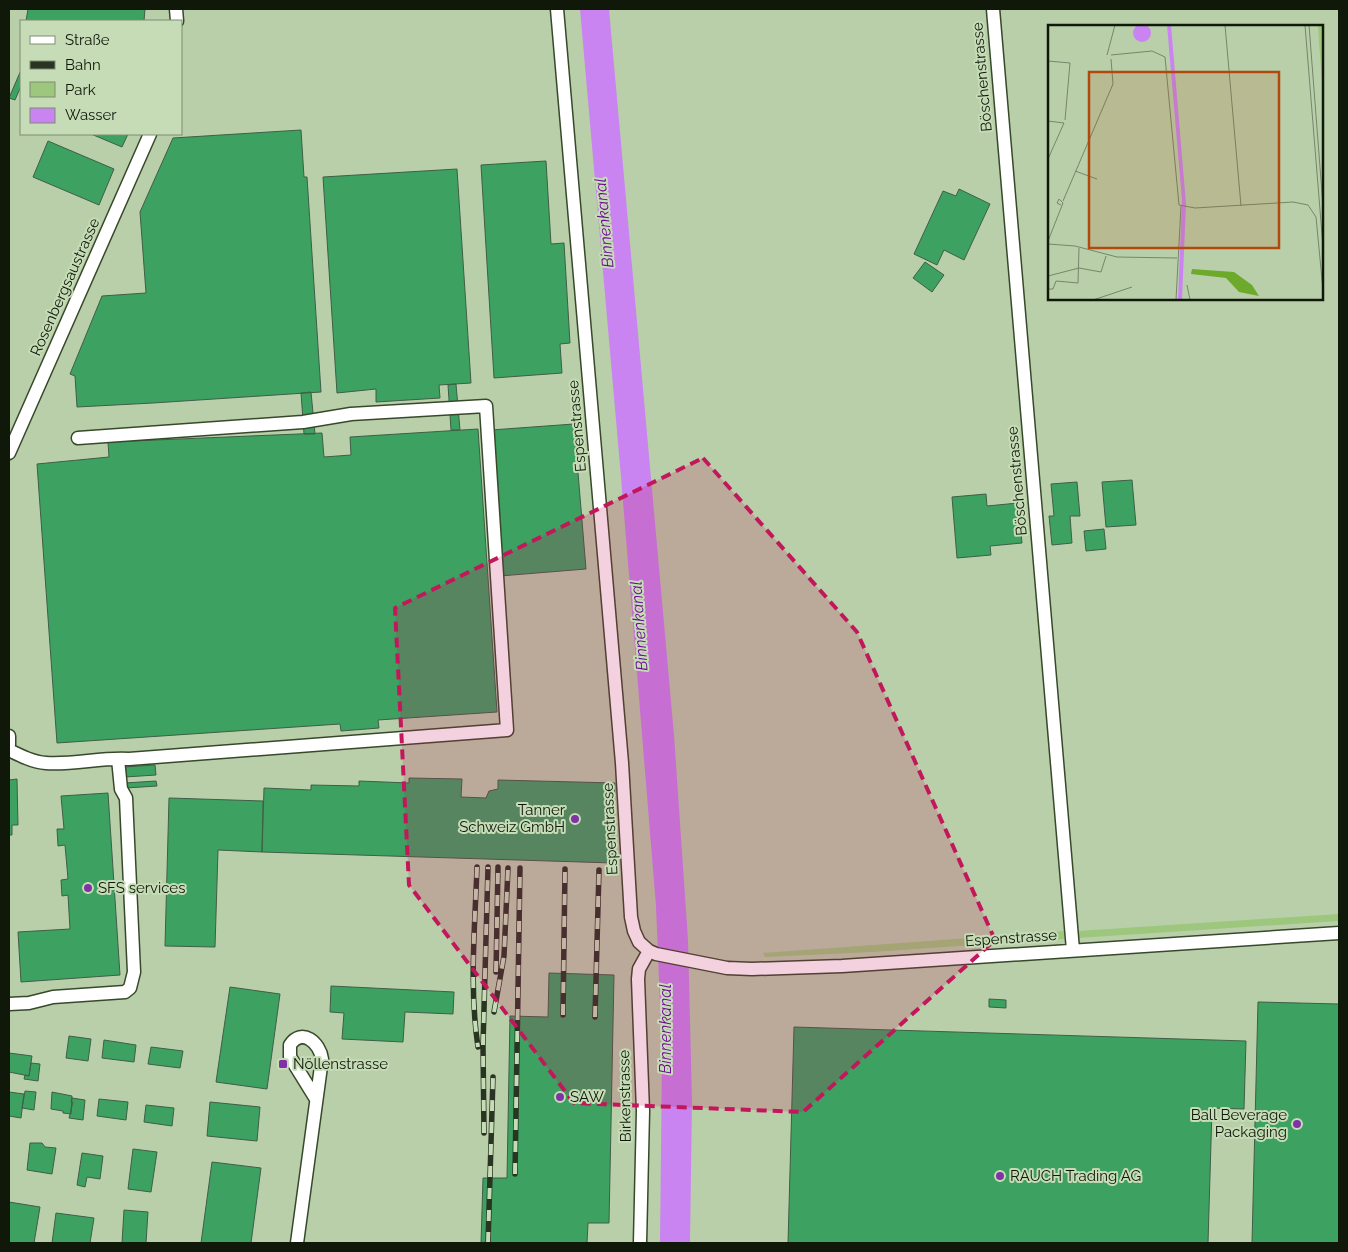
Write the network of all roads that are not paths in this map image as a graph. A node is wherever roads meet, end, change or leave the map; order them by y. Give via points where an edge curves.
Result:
1 (557, 9) edge
2 (993, 9) edge
3 (150, 135) edge
4 (78, 438) dead end
5 (9, 453) edge
6 (9, 736) edge
7 (9, 745) edge
8 (9, 750) edge
9 (118, 758) junction
10 (1339, 933) edge
11 (1073, 950) junction
12 (649, 951) junction
13 (9, 1004) edge
14 (316, 1099) dead end
15 (297, 1243) edge
16 (640, 1243) edge

1 - 12 street, Espenstrasse via 622,763 631,917 639,942
2 - 11 street, Böschenstrasse
3 - 5 street, Rosenbergsaustrasse
4 - 9 street via 303,422 351,414 486,406 507,730
6 - 7 street
8 - 9 street via 45,763
9 - 13 street via 121,789 126,798 134,972 130,988 125,992
10 - 11 street, Espenstrasse
11 - 12 street, Espenstrasse via 752,969 713,966
12 - 16 street, Birkenstrasse via 639,970 638,989 643,1110
14 - 15 street

